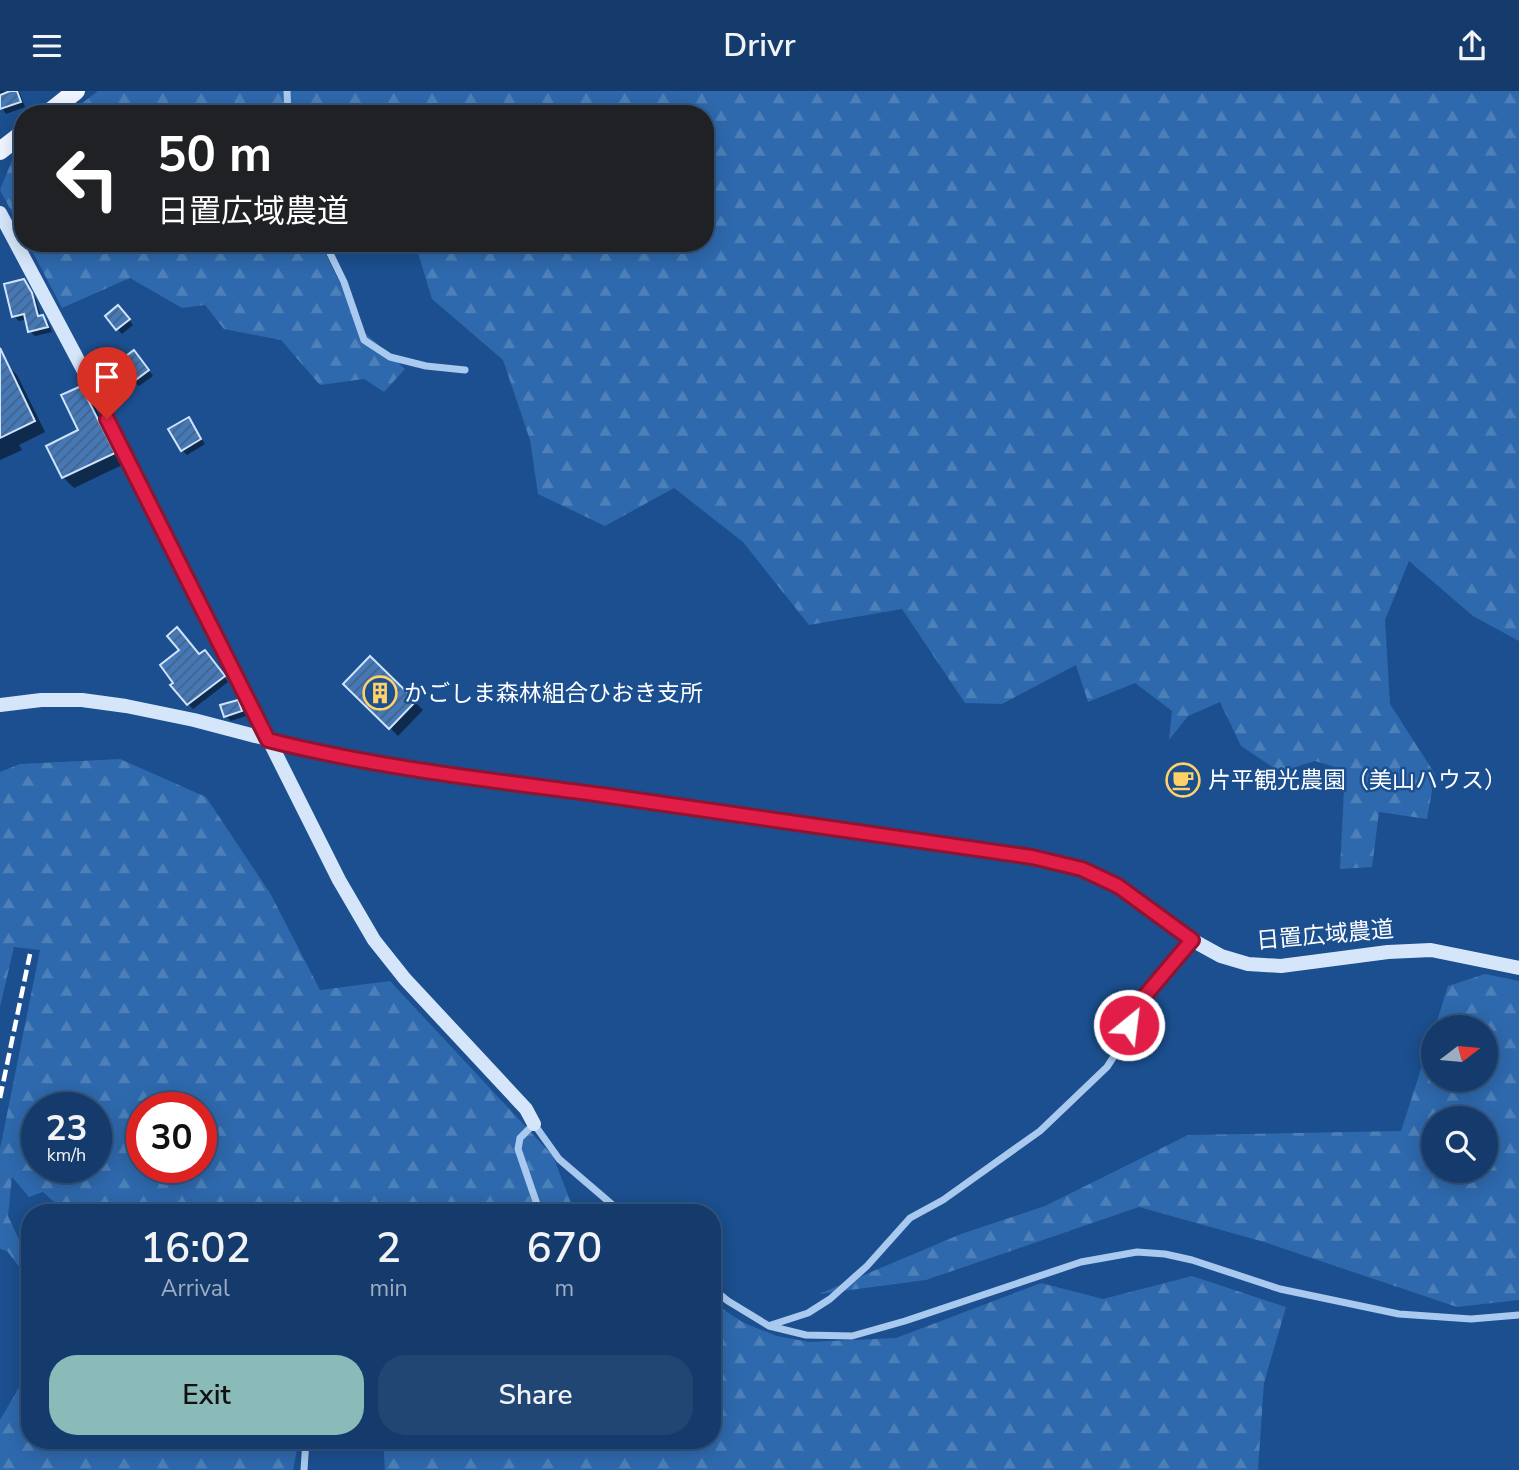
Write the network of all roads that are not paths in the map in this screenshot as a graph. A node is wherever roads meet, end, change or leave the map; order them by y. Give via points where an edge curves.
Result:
1 (76, 91) edge
2 (58, 105) edge
3 (14, 140) edge
4 (0, 151) edge
5 (0, 213) edge
6 (14, 239) edge
7 (21, 252) edge
8 (329, 252) edge
9 (465, 370) dead end
10 (96, 394) joint
11 (135, 473) joint
12 (0, 705) edge
13 (268, 740) junction
14 (1192, 940) junction
15 (1519, 968) edge
16 (534, 1124) junction
17 (537, 1204) edge
18 (612, 1204) edge
19 (721, 1295) edge
20 (1519, 1315) edge
21 (769, 1326) junction
22 (305, 1449) edge
23 (304, 1470) edge

1 - 2 main road
3 - 4 main road
5 - 6 street
7 - 10 street
8 - 9 street via 363,339 390,357
10 - 11 street
11 - 13 street
12 - 13 street, 日置広域農道 via 82,700 194,720
13 - 14 street, 日置広域農道 via 420,771 1032,857 1082,869 1118,886
13 - 16 street via 374,940 526,1109
14 - 15 street, 日置広域農道 via 1248,964 1281,966 1431,950
14 - 21 street via 1133,1010 1124,1041 1107,1067 1040,1131 910,1218 830,1299 808,1313
16 - 17 street via 520,1138 518,1149
16 - 18 street via 559,1159
19 - 21 street
20 - 21 street via 1471,1319 1399,1314 1280,1289 1192,1260 1137,1252 1081,1262 852,1336 806,1335
22 - 23 street

